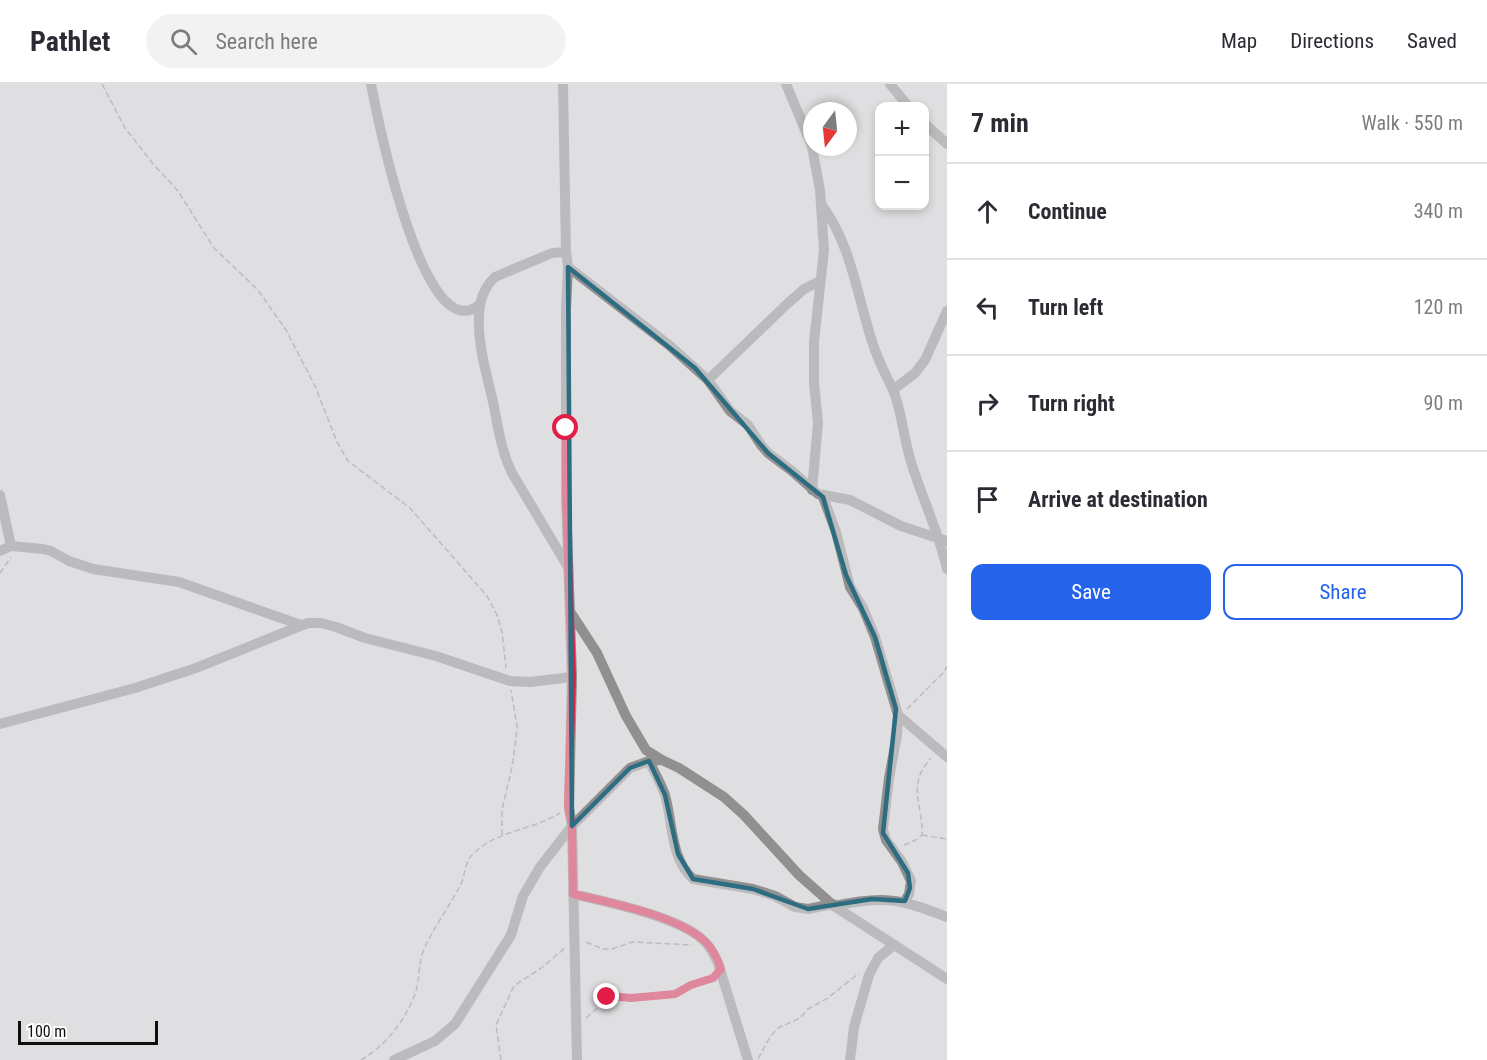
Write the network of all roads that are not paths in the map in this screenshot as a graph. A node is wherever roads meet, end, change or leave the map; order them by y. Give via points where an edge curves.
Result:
1 (371, 84) edge
2 (563, 84) edge
3 (786, 84) edge
4 (890, 84) edge
5 (905, 102) edge
6 (803, 125) edge
7 (929, 128) edge
8 (947, 144) edge
9 (814, 156) edge
10 (821, 204) junction
11 (566, 252) junction
12 (568, 267) junction
13 (820, 281) junction
14 (480, 304) junction
15 (947, 311) edge
16 (708, 380) junction
17 (893, 390) junction
18 (812, 490) junction
19 (0, 495) edge
20 (823, 497) junction
21 (943, 540) edge
22 (15, 547) junction
23 (0, 551) edge
24 (947, 569) edge
25 (570, 570) junction
26 (571, 612) junction
27 (302, 625) junction
28 (572, 677) junction
29 (899, 716) junction
30 (0, 724) edge
31 (947, 757) edge
32 (662, 760) junction
33 (649, 761) junction
34 (572, 826) junction
35 (573, 894) junction
36 (905, 901) junction
37 (834, 905) junction
38 (947, 917) edge
39 (894, 945) junction
40 (947, 979) edge
41 (394, 1060) edge
42 (577, 1060) edge
43 (748, 1060) edge
44 (850, 1060) edge

1 - 14 street via 397,191 420,261 448,304 462,311
2 - 11 street
3 - 6 street
4 - 5 street
7 - 8 street
9 - 10 street
10 - 13 street via 824,250
10 - 17 street via 843,243 875,351
11 - 12 street
11 - 14 street via 552,253 495,277
12 - 16 street
12 - 25 street via 566,497
13 - 16 street via 804,289
13 - 18 street via 814,342 818,423
14 - 25 street via 482,348 505,458
15 - 17 street via 925,360
16 - 18 street via 768,453
17 - 21 street via 911,464
18 - 20 street
19 - 22 street
20 - 21 street via 850,500 901,526
20 - 29 street via 850,587 875,637
21 - 24 street
22 - 23 street
22 - 27 street via 51,551 93,569 179,582
25 - 26 street
26 - 28 street
26 - 32 street via 597,653 646,750
27 - 28 street via 321,623 336,627 510,681
27 - 30 street via 196,668
28 - 34 street via 568,807
29 - 31 street
29 - 36 street via 883,829 911,881
32 - 33 street
32 - 37 street via 724,797 799,875
33 - 34 street via 630,768
33 - 37 street via 664,795 678,854 693,879 760,891 795,907
34 - 35 street
34 - 41 street via 540,867 524,896 511,935 455,1024 435,1041
35 - 42 street
35 - 43 street via 672,923 696,934 711,948
36 - 37 street via 872,899
36 - 38 street
37 - 39 street
39 - 40 street
39 - 44 street via 873,965 854,1027

